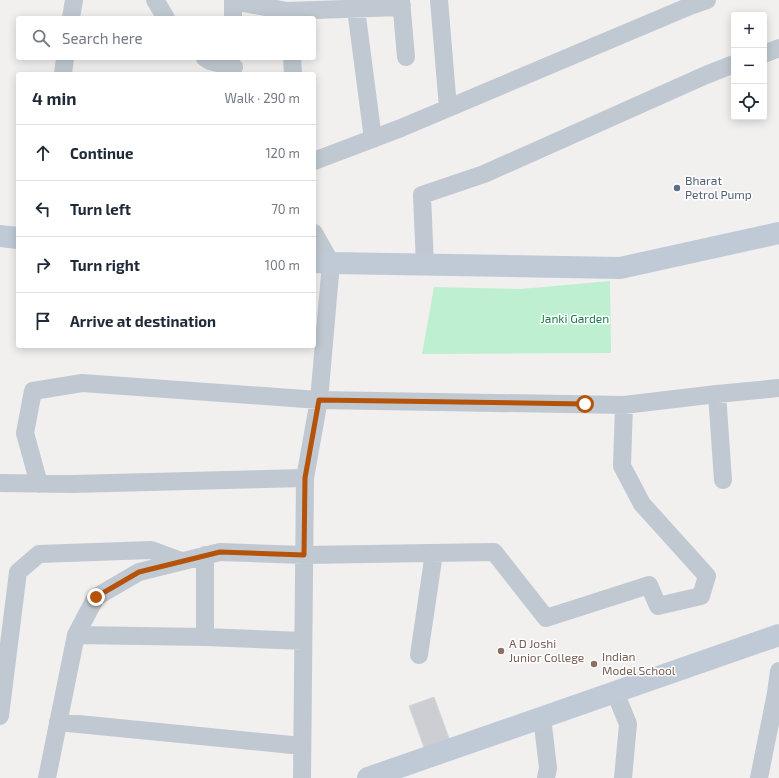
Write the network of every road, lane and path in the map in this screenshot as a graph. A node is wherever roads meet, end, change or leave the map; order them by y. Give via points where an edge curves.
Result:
1 (74, 0) edge
2 (155, 0) edge
3 (439, 0) edge
4 (707, 0) edge
5 (402, 3) edge
6 (689, 3) edge
7 (229, 6) edge
8 (356, 9) junction
9 (287, 10) edge
10 (71, 16) edge
11 (165, 16) edge
12 (779, 48) edge
13 (767, 53) edge
14 (406, 57) dead end
15 (65, 60) edge
16 (208, 60) edge
17 (292, 60) edge
18 (731, 65) edge
19 (234, 66) edge
20 (63, 72) edge
21 (293, 72) edge
22 (448, 108) junction
23 (373, 139) junction
24 (316, 160) edge
25 (779, 233) edge
26 (0, 236) edge
27 (16, 238) edge
28 (316, 240) edge
29 (322, 263) edge
30 (425, 265) junction
31 (779, 388) edge
32 (717, 394) junction
33 (319, 400) junction
34 (624, 405) junction
35 (305, 478) junction
36 (723, 480) dead end
37 (0, 483) edge
38 (39, 484) junction
39 (434, 553) junction
40 (205, 555) junction
41 (304, 555) junction
42 (181, 561) junction
43 (779, 634) edge
44 (76, 635) junction
45 (205, 637) junction
46 (303, 641) junction
47 (4, 643) edge
48 (419, 655) dead end
49 (779, 671) edge
50 (614, 692) junction
51 (0, 716) edge
52 (542, 717) junction
53 (58, 722) junction
54 (302, 746) junction
55 (47, 778) edge
56 (302, 778) edge
57 (368, 778) edge
58 (546, 778) edge
59 (623, 778) edge
60 (759, 778) edge

1 - 10 street
2 - 11 street
3 - 22 street
4 - 6 street
5 - 8 street via 401,8
5 - 14 street
6 - 22 street
7 - 9 street
8 - 9 street
8 - 23 street
12 - 13 street
15 - 20 street
16 - 19 street
17 - 21 street
18 - 30 street via 484,174 422,195
22 - 23 street
23 - 24 street
25 - 30 street via 620,268
26 - 27 street
28 - 29 street
29 - 30 street
29 - 33 street
31 - 32 street
32 - 34 street
32 - 36 street
33 - 34 street
33 - 35 street
33 - 38 street via 82,383 34,391 25,432
34 - 39 street via 622,466 642,504 708,576 701,596 658,606 649,585 546,618 494,552
35 - 38 street
35 - 41 street
37 - 38 street
39 - 41 street
39 - 48 street
40 - 41 street via 220,552
40 - 42 street
40 - 45 street
41 - 46 street
42 - 44 street via 139,572 96,597
42 - 47 street via 151,550 39,554 18,572
43 - 50 street
44 - 45 street
44 - 53 street
45 - 46 street
46 - 54 street
47 - 51 street
49 - 60 street
50 - 52 street
50 - 59 street via 628,724
52 - 57 street
52 - 58 street via 548,768
53 - 54 street
53 - 55 street
54 - 56 street

